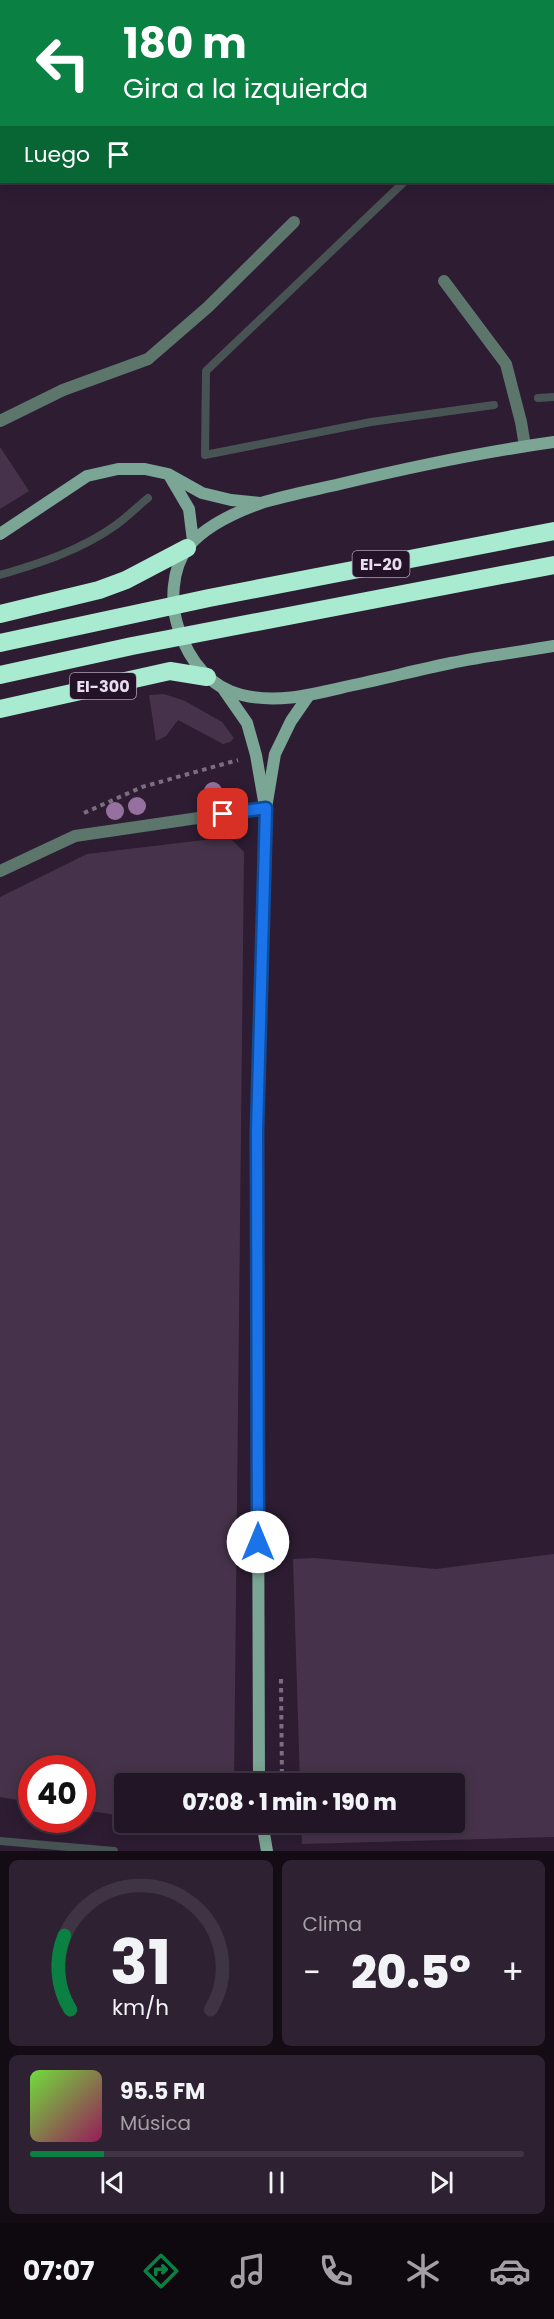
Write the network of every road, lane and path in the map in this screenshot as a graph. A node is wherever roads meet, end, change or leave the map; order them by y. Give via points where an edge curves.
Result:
1 (294, 222) dead end
2 (444, 281) dead end
3 (0, 421) edge
4 (554, 442) edge
5 (525, 446) junction
6 (168, 474) junction
7 (261, 503) junction
8 (554, 531) edge
9 (0, 534) edge
10 (190, 545) junction
11 (554, 565) edge
12 (0, 614) edge
13 (0, 643) edge
14 (554, 646) edge
15 (0, 675) edge
16 (207, 677) junction
17 (224, 690) junction
18 (309, 695) junction
19 (0, 709) edge
20 (256, 755) junction
21 (266, 808) junction
22 (76, 817) dead end
23 (0, 871) edge
24 (258, 1773) edge
25 (264, 1833) edge
26 (267, 1851) edge

1 - 3 street via 208,307 148,359 63,390
2 - 5 street via 507,364
4 - 5 street
5 - 7 street via 408,468
6 - 7 street via 202,493
6 - 9 street via 118,469 87,476
6 - 10 street via 189,510
7 - 10 street via 220,522
8 - 13 highway, EI-20
10 - 12 highway via 126,580 99,590
10 - 16 street, EI-300 via 176,574 173,602 185,646
11 - 15 highway, EI-20
14 - 18 street, EI-300 via 452,663
16 - 17 street, EI-300
16 - 19 highway, EI-300 via 170,671
17 - 18 street, EI-300 via 273,699
17 - 20 street via 247,723
18 - 21 street via 275,754
20 - 21 street
20 - 22 path via 141,787
21 - 23 street via 75,836
21 - 24 street via 257,1130
25 - 26 street

